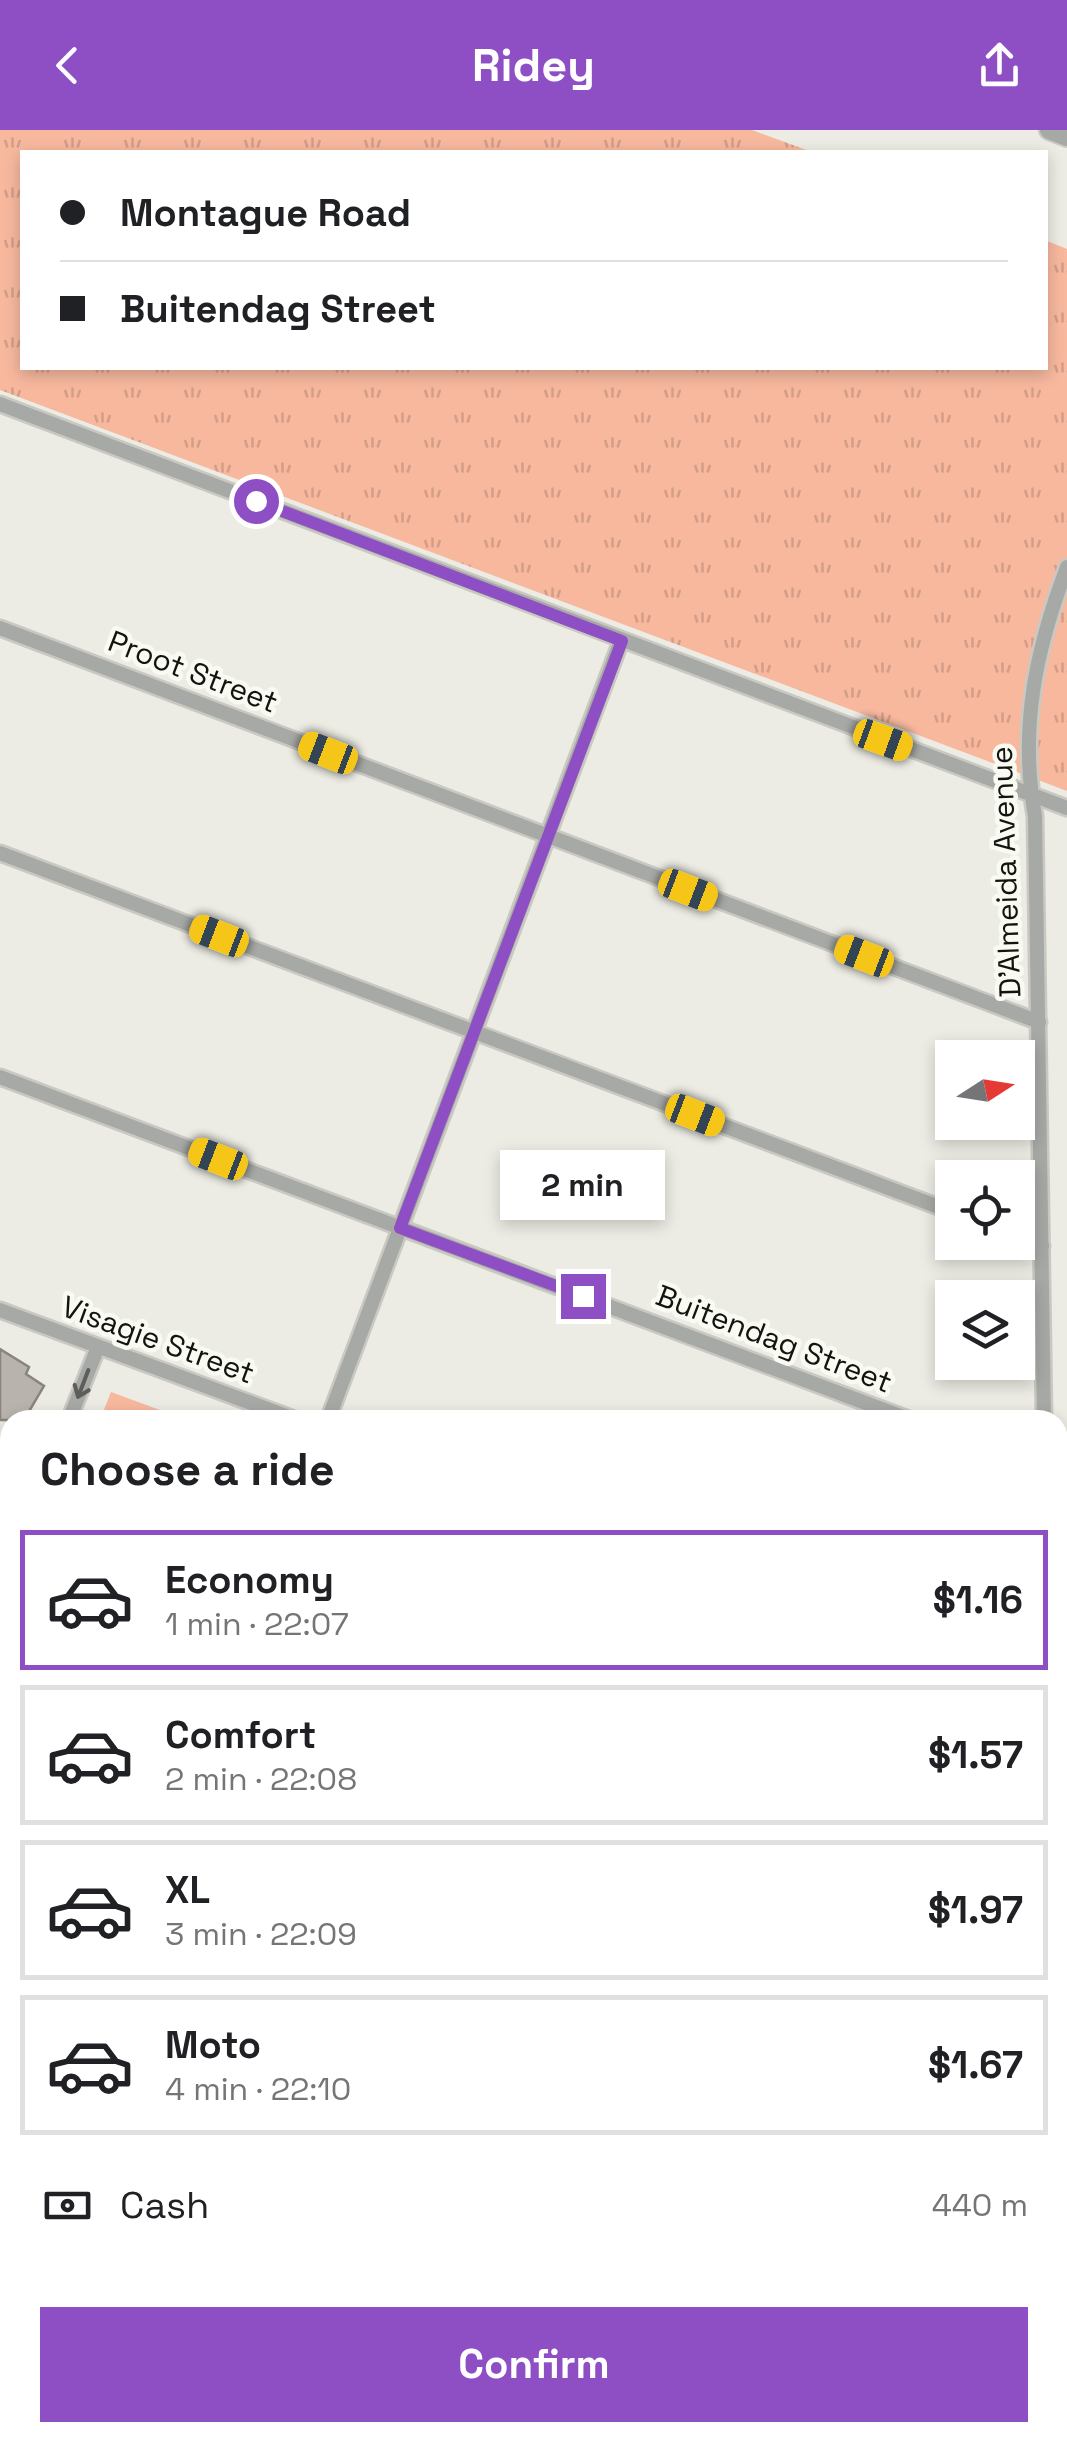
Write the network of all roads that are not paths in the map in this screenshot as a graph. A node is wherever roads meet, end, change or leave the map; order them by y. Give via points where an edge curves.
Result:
1 (1049, 130) edge
2 (1067, 137) edge
3 (0, 404) edge
4 (1067, 566) edge
5 (0, 628) edge
6 (622, 641) junction
7 (1032, 796) junction
8 (1067, 808) edge
9 (548, 836) junction
10 (0, 853) edge
11 (1040, 1022) junction
12 (474, 1032) junction
13 (0, 1077) edge
14 (935, 1206) edge
15 (400, 1228) junction
16 (1035, 1243) edge
17 (1042, 1246) junction
18 (0, 1310) edge
19 (98, 1347) junction
20 (73, 1410) edge
21 (271, 1410) edge
22 (332, 1410) edge
23 (884, 1410) edge
24 (1044, 1410) edge

1 - 2 street
3 - 6 street
4 - 7 street, D'Almeida Avenue via 1030,699
5 - 9 street, Proot Street
6 - 7 street
6 - 9 street
7 - 8 street
7 - 11 street, D'Almeida Avenue
9 - 11 street, Proot Street
9 - 12 street
10 - 12 street
11 - 17 street, D'Almeida Avenue
12 - 14 street
12 - 15 street
13 - 15 street, Buitendag Street
15 - 22 street
15 - 23 street, Buitendag Street
16 - 17 street
17 - 24 street, D'Almeida Avenue
18 - 19 street, Visagie Street
19 -> 20 street
19 - 21 street, Visagie Street

